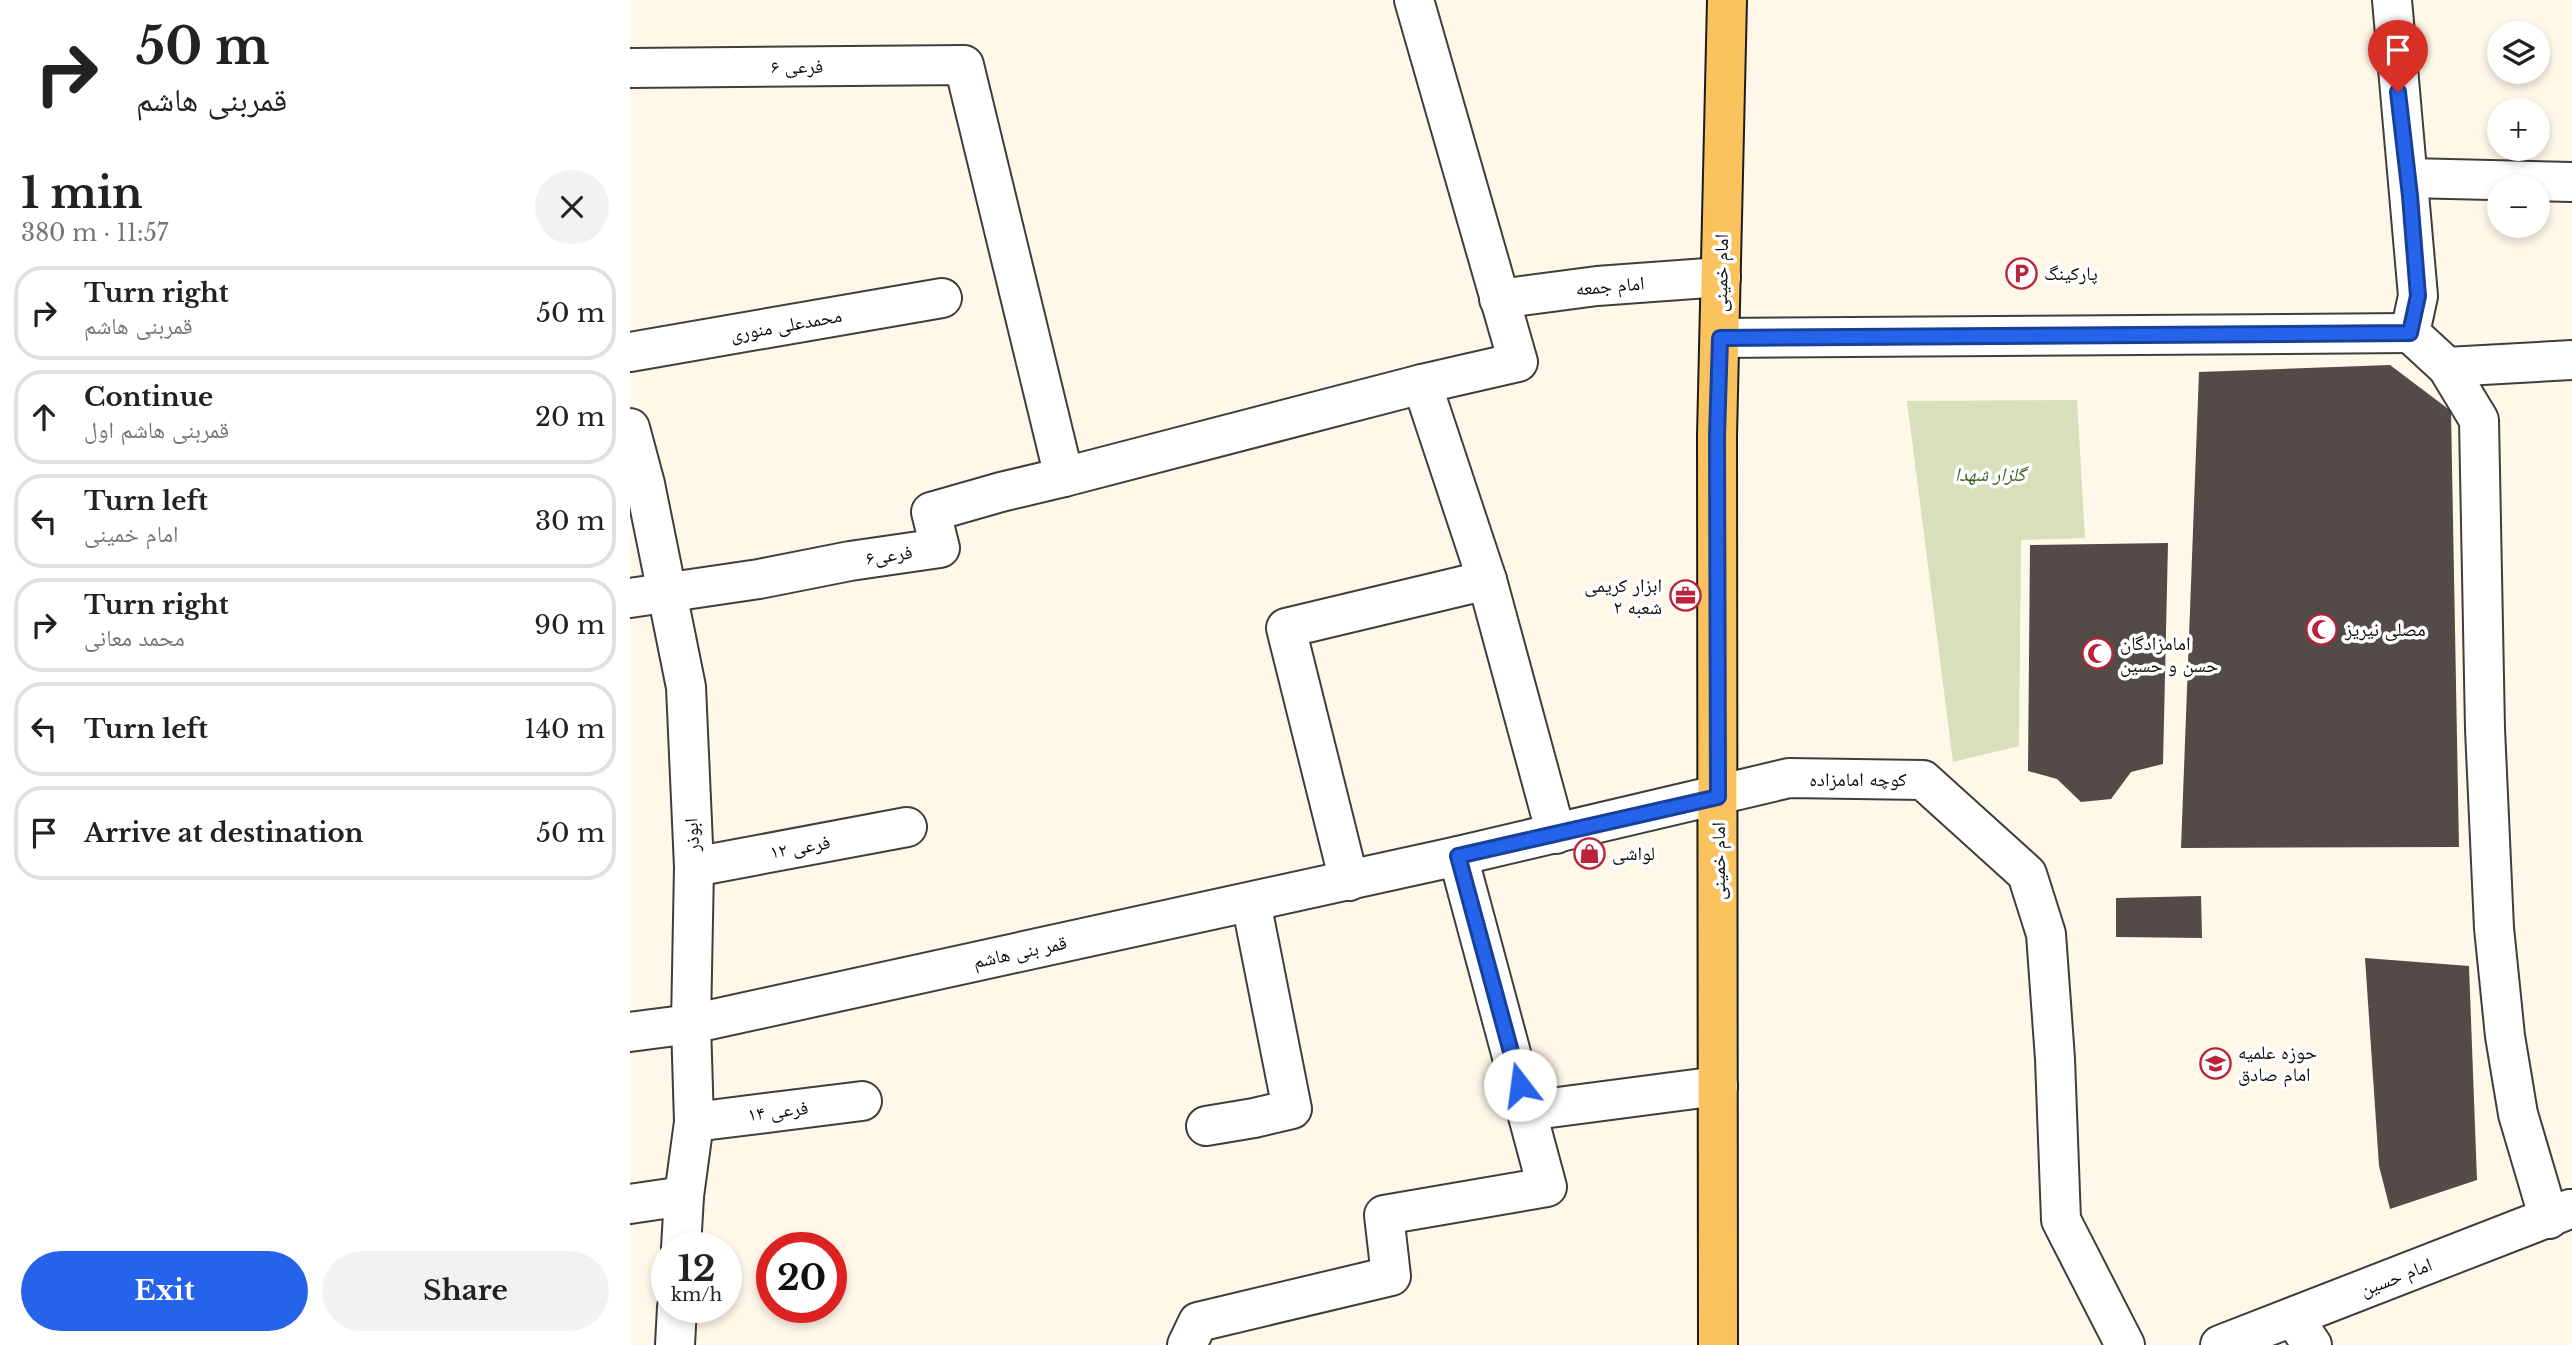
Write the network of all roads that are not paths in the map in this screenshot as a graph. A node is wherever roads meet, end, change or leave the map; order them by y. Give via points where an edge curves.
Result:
1 (1414, 0) edge
2 (1727, 0) edge
3 (2392, 0) edge
4 (630, 68) edge
5 (2408, 178) junction
6 (2572, 182) edge
7 (1721, 277) junction
8 (942, 298) dead end
9 (1499, 299) junction
10 (2410, 333) junction
11 (1720, 338) junction
12 (630, 352) edge
13 (2572, 360) edge
14 (2447, 367) junction
15 (1422, 384) junction
16 (630, 428) edge
17 (1064, 477) junction
18 (1487, 580) junction
19 (667, 592) junction
20 (630, 598) edge
21 (1718, 797) junction
22 (907, 827) dead end
23 (1556, 834) junction
24 (1458, 856) junction
25 (694, 867) junction
26 (1349, 881) junction
27 (1251, 902) junction
28 (691, 1024) junction
29 (630, 1032) edge
30 (1718, 1086) junction
31 (862, 1101) dead end
32 (1527, 1111) junction
33 (694, 1122) junction
34 (1206, 1126) dead end
35 (684, 1196) junction
36 (630, 1204) edge
37 (2560, 1213) edge
38 (682, 1232) edge
39 (676, 1323) edge
40 (2302, 1331) edge
41 (675, 1345) edge
42 (1187, 1345) edge
43 (1718, 1345) edge
44 (2125, 1345) edge
45 (2220, 1345) edge

1 - 9 street
2 - 7 main road, امام خمینی
3 - 5 street
4 - 17 street, فرعی ۶ via 964,65
5 - 6 street
5 - 10 street via 2418,296
7 - 9 street, امام جمعه
7 - 11 main road, امام خمینی
8 - 12 street, محمدعلی منوری
9 - 15 street via 1518,362
10 - 11 street
10 - 14 street
11 - 21 main road, امام خمینی
13 - 14 street
14 - 37 street via 2479,420 2485,729 2494,928 2505,1036 2518,1114
15 - 17 street
15 - 18 street
16 - 19 street, ابوذر
17 - 19 street, فرعی۶ via 931,512 940,548
18 - 23 street
18 - 26 street via 1286,628
19 - 20 street
19 - 25 street, ابوذر via 686,687
21 - 23 street, کوچه امامزاده
21 - 30 main road, امام خمینی
21 - 44 street, کوچه امامزاده via 1789,778 1923,780 2027,874 2046,934 2061,1220
22 - 25 street, فرعی ۱۲
23 - 24 street, قمر بنی هاشم
24 - 26 street, قمر بنی هاشم
24 - 32 street
25 - 28 street, ابوذر
26 - 27 street, قمر بنی هاشم
27 - 28 street, قمر بنی هاشم
27 - 34 street via 1292,1109
28 - 29 street, قمر بنی هاشم
28 - 33 street, ابوذر
30 - 32 street
30 - 43 main road, امام خمینی
31 - 33 street, فرعی ۱۴
32 - 42 street via 1547,1187 1384,1215 1391,1276 1198,1322
33 - 35 street, ابوذر
35 - 36 street
35 - 38 street, ابوذر
37 - 40 street, امام حسین
39 - 41 street
40 - 45 street, امام حسین

